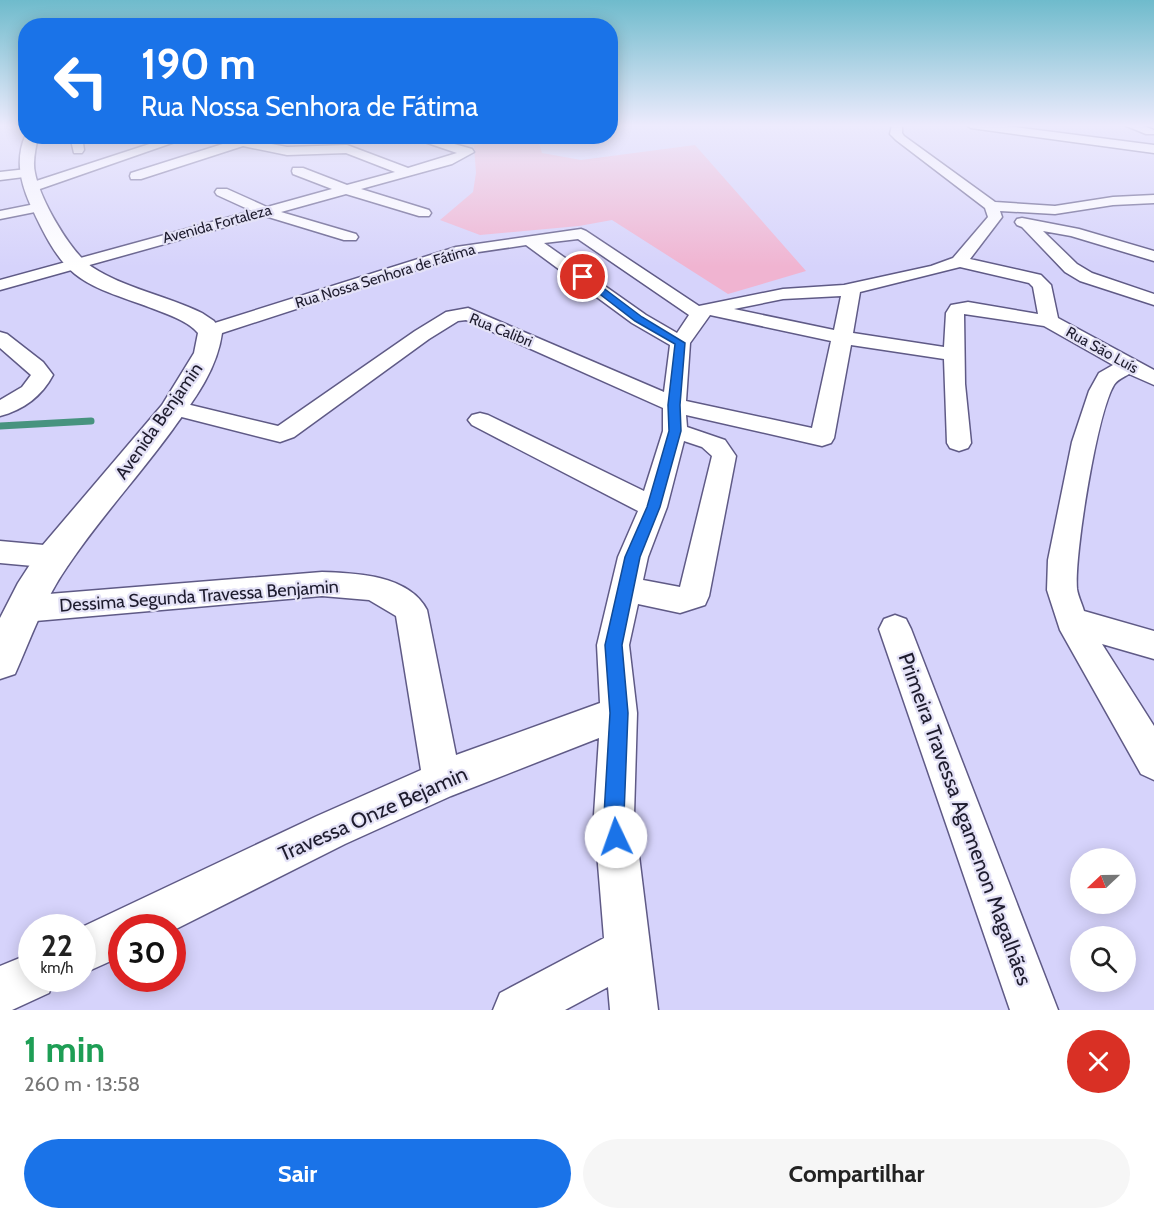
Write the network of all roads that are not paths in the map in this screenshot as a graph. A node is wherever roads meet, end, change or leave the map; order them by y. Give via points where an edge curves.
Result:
1 (32, 172) edge
2 (82, 172) edge
3 (133, 172) edge
4 (148, 172) edge
5 (301, 172) edge
6 (407, 172) edge
7 (943, 172) edge
8 (0, 176) edge
9 (136, 176) junction
10 (33, 189) junction
11 (345, 189) junction
12 (147, 191) dead end
13 (222, 192) dead end
14 (1154, 199) edge
15 (264, 211) junction
16 (993, 212) junction
17 (424, 213) dead end
18 (0, 215) edge
19 (1028, 224) junction
20 (350, 237) dead end
21 (529, 240) junction
22 (1154, 256) edge
23 (74, 262) junction
24 (959, 262) junction
25 (0, 285) edge
26 (852, 288) junction
27 (1154, 300) edge
28 (703, 311) junction
29 (1049, 321) junction
30 (209, 331) junction
31 (842, 337) junction
32 (0, 338) edge
33 (680, 343) junction
34 (955, 355) junction
35 (1128, 365) junction
36 (1154, 379) edge
37 (174, 408) junction
38 (0, 409) edge
39 (674, 418) junction
40 (480, 420) dead end
41 (959, 443) dead end
42 (653, 507) junction
43 (0, 552) edge
44 (55, 557) junction
45 (625, 589) junction
46 (24, 609) junction
47 (1071, 621) junction
48 (895, 629) dead end
49 (1154, 645) edge
50 (0, 661) edge
51 (619, 713) junction
52 (1154, 761) edge
53 (442, 780) junction
54 (159, 914) edge
55 (627, 951) junction
56 (18, 983) edge
57 (0, 991) edge
58 (517, 1010) edge
59 (634, 1010) edge
60 (1034, 1010) edge

1 - 10 street
2 - 10 street
3 - 9 street
4 - 9 street
5 - 11 street
6 - 11 street, Avenida Fortaleza
7 - 16 street
8 - 10 street
9 - 12 street
10 - 18 street
10 - 23 street
11 - 15 street, Avenida Fortaleza
11 - 17 street
13 - 15 street
14 - 16 street
15 - 20 street
15 - 23 street, Avenida Fortaleza
16 - 19 street
16 - 24 street
19 - 22 street via 1096,237
19 - 27 street via 1071,268 1086,277
21 - 28 street, Rua Nossa Senhora de Fátima via 581,234
21 - 30 street, Rua Nossa Senhora de Fátima via 462,250
21 - 33 street via 639,319
23 - 25 street, Avenida Fortaleza
23 - 30 street via 103,280 175,309
24 - 26 street
24 - 29 street via 1035,279 1042,285
26 - 28 street via 783,294
26 - 31 street
28 - 31 street
28 - 33 street
29 - 34 street, Rua São Luís via 958,309
29 - 35 street, Rua São Luís
30 - 37 street, Avenida Benjamin via 202,366
31 - 34 street
31 - 39 street via 822,438
32 - 38 street via 42,375 29,393
33 - 39 street
34 - 41 street
35 - 36 street, Rua São Luís
35 - 47 street via 1107,378 1084,442 1063,560 1062,590
37 - 39 street, Rua Calibri via 280,434 422,336 462,314 476,317
37 - 44 street, Avenida Benjamin
39 - 42 street
39 - 45 street via 716,444 724,456 694,596 680,600
40 - 42 street
42 - 45 street
43 - 44 street
44 - 46 street, Avenida Benjamin
45 - 51 street via 614,645
46 - 50 street, Avenida Benjamin
46 - 53 street, Dessima Segunda Travessa Benjamin via 322,584 371,586 411,610
47 - 49 street
47 - 52 street
48 - 60 street, Primeira Travessa Agamenon Magalhães
51 - 53 street, Travessa Onze Bejamin
51 - 55 street via 614,815
53 - 54 street, Travessa Onze Bejamin
55 - 58 street
55 - 59 street
56 - 57 street

